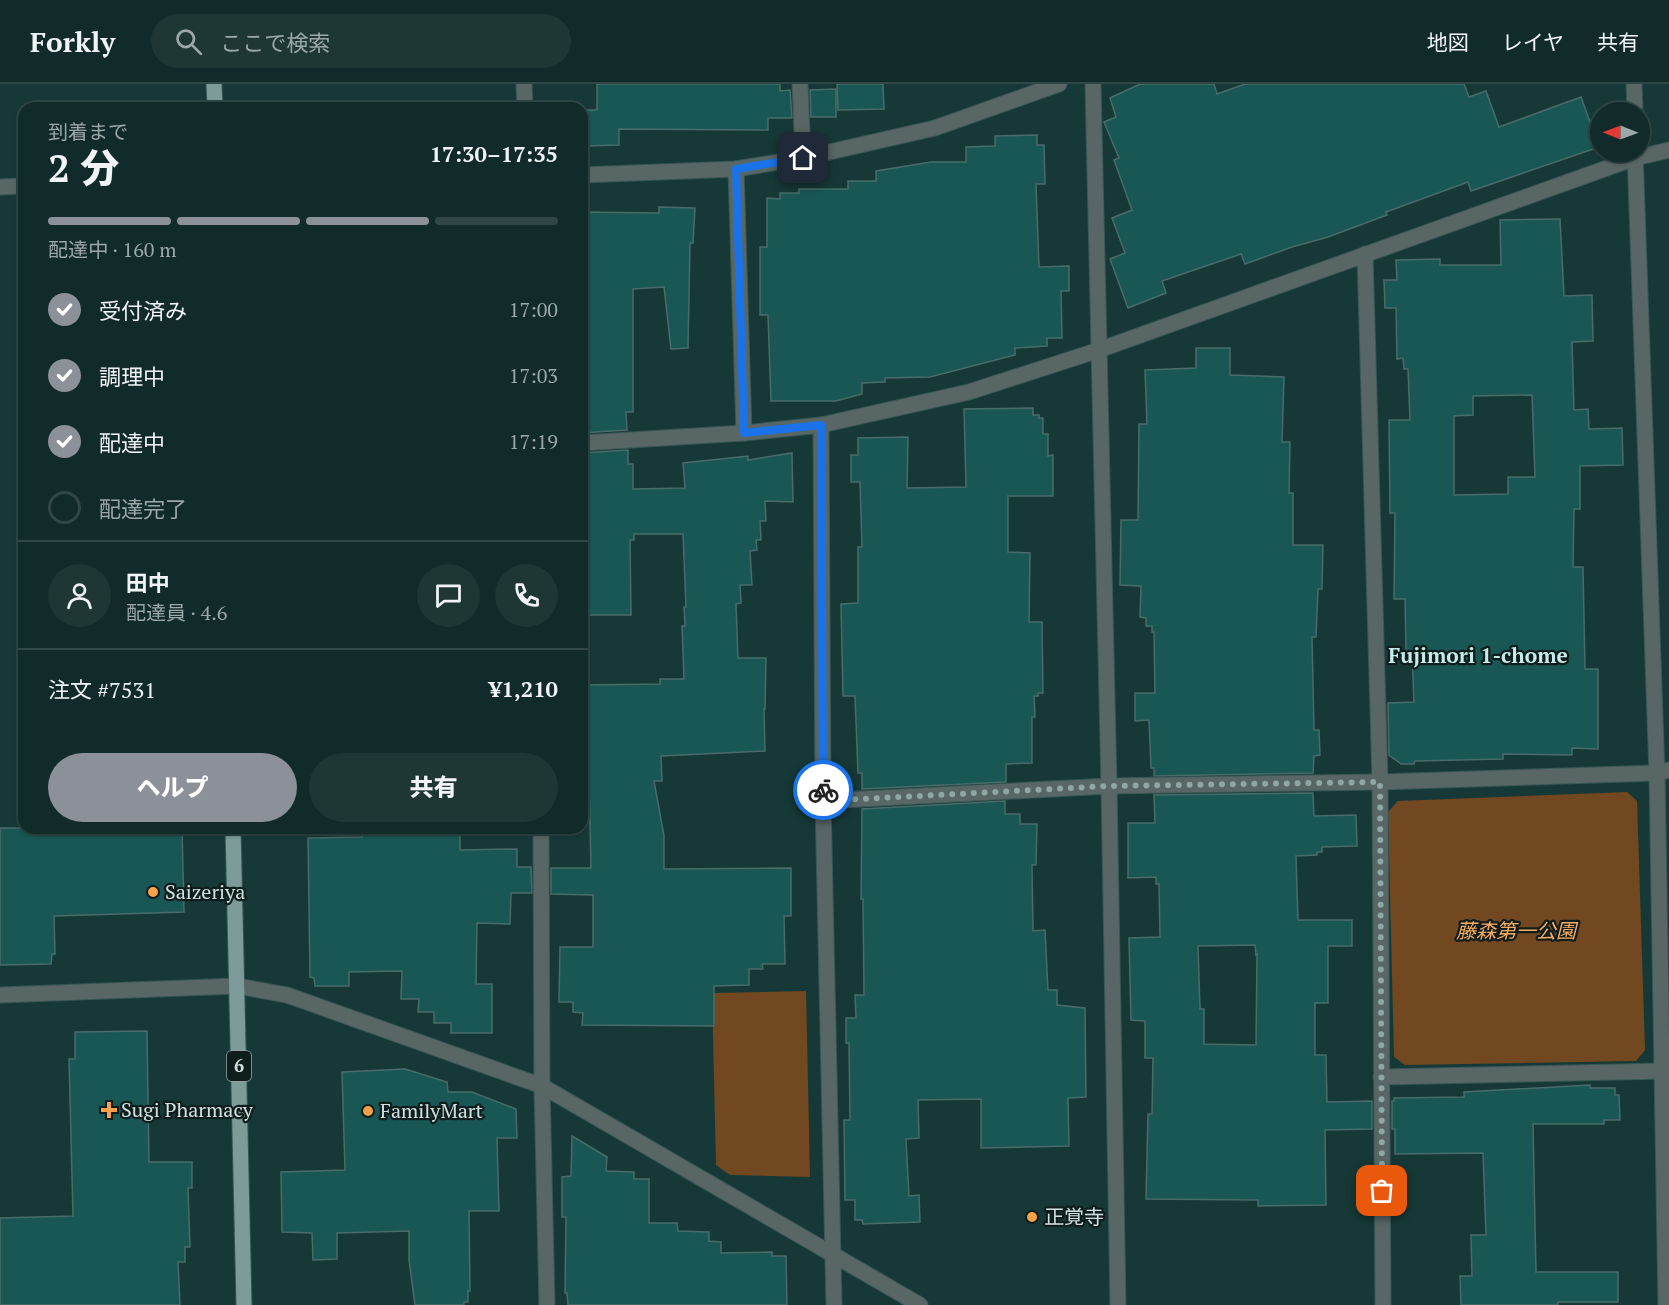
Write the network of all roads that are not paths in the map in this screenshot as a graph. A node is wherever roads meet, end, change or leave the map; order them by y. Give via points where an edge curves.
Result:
1 (214, 84) edge
2 (524, 84) edge
3 (800, 84) edge
4 (1059, 84) edge
5 (1093, 84) edge
6 (1634, 84) edge
7 (214, 102) edge
8 (525, 102) edge
9 (1635, 102) edge
10 (1669, 150) edge
11 (1650, 153) edge
12 (803, 158) junction
13 (1616, 162) edge
14 (1635, 162) edge
15 (736, 169) junction
16 (588, 175) edge
17 (18, 186) edge
18 (0, 187) edge
19 (1365, 254) junction
20 (1099, 350) junction
21 (821, 425) junction
22 (744, 433) junction
23 (588, 443) edge
24 (1663, 772) edge
25 (1380, 782) junction
26 (1109, 786) junction
27 (823, 801) junction
28 (233, 834) edge
29 (541, 834) edge
30 (237, 987) junction
31 (0, 995) edge
32 (1663, 1071) junction
33 (1381, 1077) junction
34 (542, 1086) junction
35 (1666, 1100) edge
36 (833, 1256) junction
37 (244, 1305) edge
38 (547, 1305) edge
39 (834, 1305) edge
40 (920, 1305) edge
41 (1118, 1305) edge
42 (1383, 1305) edge
43 (1666, 1305) edge

1 - 7 main road
2 - 8 street
3 - 12 street
4 - 12 street via 935,128
5 - 20 street
6 - 9 street
10 - 11 street
12 - 15 street
13 - 19 street
14 - 24 street
15 - 16 street
15 - 22 street
17 - 18 street
19 - 20 street
19 - 25 street
20 - 21 street via 969,392
20 - 26 street
21 - 22 street
21 - 27 street
22 - 23 street
24 - 25 street
24 - 32 street
25 - 26 street
25 - 33 street
26 - 27 street
26 - 41 street
27 - 36 street
28 - 30 main road, 6
29 - 34 street
30 - 31 street
30 - 34 street via 287,995
30 - 37 main road, 6
32 - 33 street
32 - 35 street
33 - 42 street
34 - 36 street
34 - 38 street
35 - 43 street
36 - 39 street
36 - 40 street

